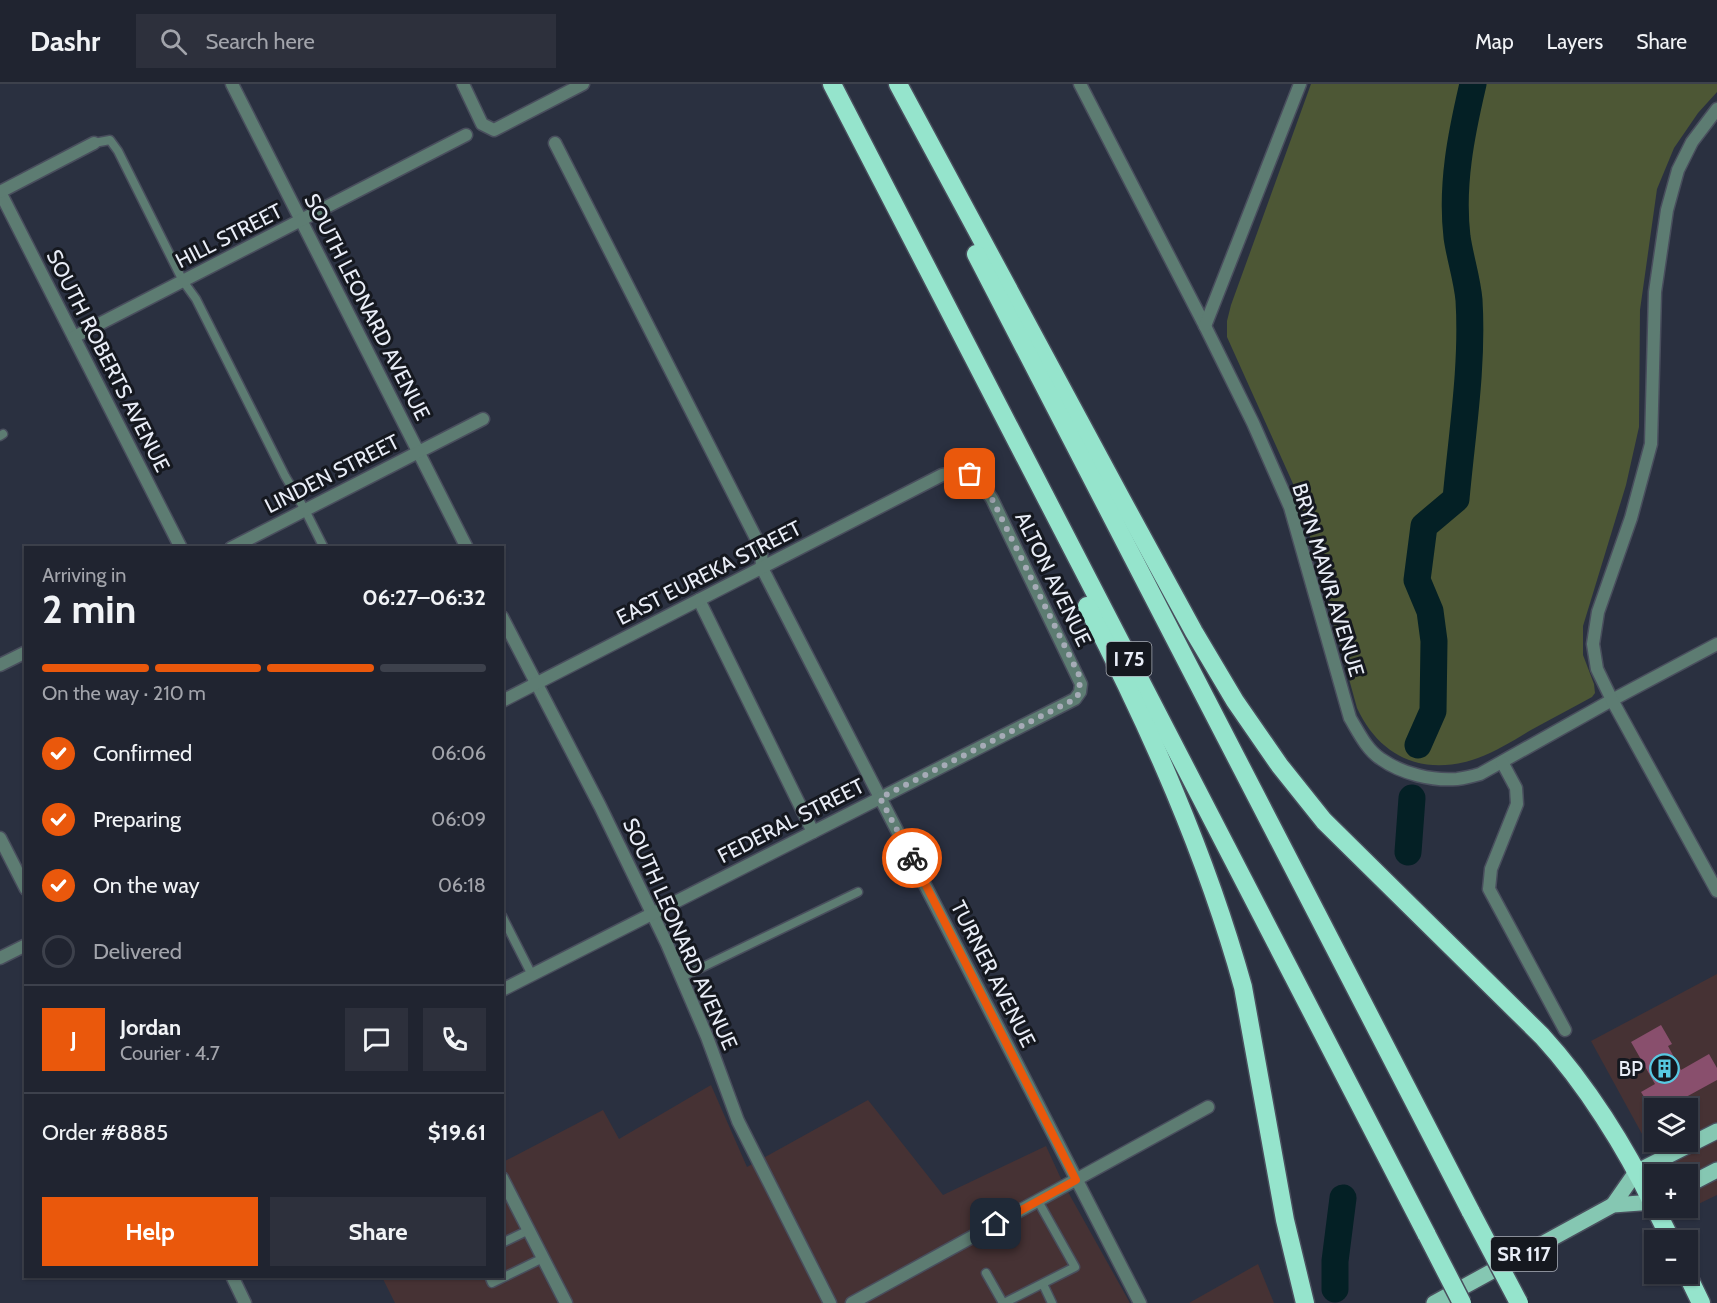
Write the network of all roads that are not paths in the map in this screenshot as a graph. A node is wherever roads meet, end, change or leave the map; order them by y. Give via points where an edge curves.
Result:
1 (232, 84) edge
2 (463, 84) edge
3 (583, 84) edge
4 (832, 84) edge
5 (888, 84) edge
6 (898, 84) edge
7 (1080, 84) edge
8 (1300, 84) edge
9 (1717, 109) edge
10 (466, 135) dead end
11 (555, 143) dead end
12 (94, 144) joint
13 (0, 192) edge
14 (301, 220) junction
15 (183, 281) junction
16 (1205, 326) junction
17 (74, 337) junction
18 (974, 360) junction
19 (483, 419) dead end
20 (418, 452) junction
21 (934, 479) joint
22 (305, 510) junction
23 (180, 546) edge
24 (235, 546) edge
25 (323, 546) edge
26 (466, 546) edge
27 (762, 568) junction
28 (699, 600) junction
29 (504, 621) edge
30 (1717, 645) edge
31 (24, 653) edge
32 (0, 665) edge
33 (1079, 675) joint
34 (538, 683) junction
35 (504, 700) edge
36 (1612, 700) junction
37 (1502, 762) junction
38 (880, 798) junction
39 (813, 832) junction
40 (0, 838) edge
41 (24, 885) edge
42 (1717, 891) edge
43 (858, 892) dead end
44 (651, 914) junction
45 (504, 920) edge
46 (24, 946) edge
47 (0, 958) edge
48 (532, 975) junction
49 (682, 977) junction
50 (504, 989) edge
51 (1565, 1030) dead end
52 (1208, 1107) dead end
53 (1717, 1131) edge
54 (1717, 1170) edge
55 (1636, 1172) junction
56 (1076, 1180) junction
57 (1698, 1180) edge
58 (1644, 1187) edge
59 (506, 1195) edge
60 (1038, 1201) junction
61 (1613, 1205) junction
62 (1644, 1205) edge
63 (529, 1230) junction
64 (504, 1242) edge
65 (543, 1258) junction
66 (986, 1273) dead end
67 (504, 1277) edge
68 (233, 1278) edge
69 (490, 1278) edge
70 (502, 1278) edge
71 (1043, 1284) junction
72 (1692, 1284) edge
73 (1018, 1300) edge
74 (245, 1303) edge
75 (566, 1303) edge
76 (830, 1303) edge
77 (852, 1303) edge
78 (1004, 1303) edge
79 (1053, 1303) edge
80 (1140, 1303) edge
81 (1305, 1303) edge
82 (1434, 1303) edge
83 (1462, 1303) edge
84 (1519, 1303) edge
85 (1701, 1303) edge

1 - 14 street, SOUTH LEONARD AVENUE
2 - 3 street via 482,124 494,130
4 - 18 highway, I 75
5 - 84 highway, I 75, bridge
6 - 55 highway via 1235,701 1324,821 1563,1059
7 - 16 street, BRYN MAWR AVENUE
8 - 16 street
9 - 36 street via 1692,142 1678,170 1667,210 1655,292 1650,444 1631,518 1598,612 1593,644 1597,669
10 - 14 street, HILL STREET
11 - 27 street, TURNER AVENUE via 761,548
12 - 13 street
12 - 15 lane via 110,140 114,144
13 - 17 street, SOUTH ROBERTS AVENUE
14 - 15 street, HILL STREET
14 - 20 street, SOUTH LEONARD AVENUE
15 - 17 street, HILL STREET
15 - 22 lane via 196,299
16 - 37 street, BRYN MAWR AVENUE via 1290,507 1350,718 1363,740 1380,759 1403,771 1431,777 1458,779 1480,774
17 - 23 street, SOUTH ROBERTS AVENUE
18 - 81 highway via 973,370 996,428 1148,730 1223,918 1243,987 1285,1220
18 - 83 highway, I 75, bridge
19 - 20 street, LINDEN STREET
20 - 22 street, LINDEN STREET
20 - 26 street, SOUTH LEONARD AVENUE
21 - 27 street, EAST EUREKA STREET
21 - 33 street, ALTON AVENUE via 960,472 970,474 982,484
22 - 24 street, LINDEN STREET
22 - 25 lane
27 - 28 street, EAST EUREKA STREET
27 - 38 street, TURNER AVENUE
28 - 34 street, EAST EUREKA STREET
28 - 39 street
29 - 34 street, SOUTH LEONARD AVENUE
30 - 36 street, BRYN MAWR AVENUE
31 - 32 street
33 - 38 street, FEDERAL STREET via 1080,692 1075,699
34 - 35 street, EAST EUREKA STREET
34 - 44 street, SOUTH LEONARD AVENUE
36 - 37 street, BRYN MAWR AVENUE
36 - 42 street
37 - 51 street via 1516,788 1517,804 1491,869 1489,889
38 - 39 street, FEDERAL STREET
38 - 56 street, TURNER AVENUE
39 - 44 street, FEDERAL STREET
40 - 41 street
43 - 49 lane
44 - 48 street, FEDERAL STREET
44 - 49 street, SOUTH LEONARD AVENUE
45 - 48 lane
46 - 47 street
48 - 50 street, FEDERAL STREET
49 - 76 street, SOUTH LEONARD AVENUE via 738,1121
52 - 56 street
53 - 55 main road, SR 117
54 - 57 main road
55 - 58 highway
55 - 61 main road, SR 117
56 - 60 street
56 - 80 street, TURNER AVENUE
59 - 63 street
60 - 71 lane via 1075,1268
60 - 77 street
61 - 62 main road, SR 117
61 - 82 main road, SR 117
63 - 64 lane
63 - 65 street
65 - 67 lane
65 - 75 street
66 - 78 lane
68 - 74 street
69 - 70 lane via 492,1283
71 - 73 lane
71 - 79 lane
72 - 85 highway
73 - 78 lane

